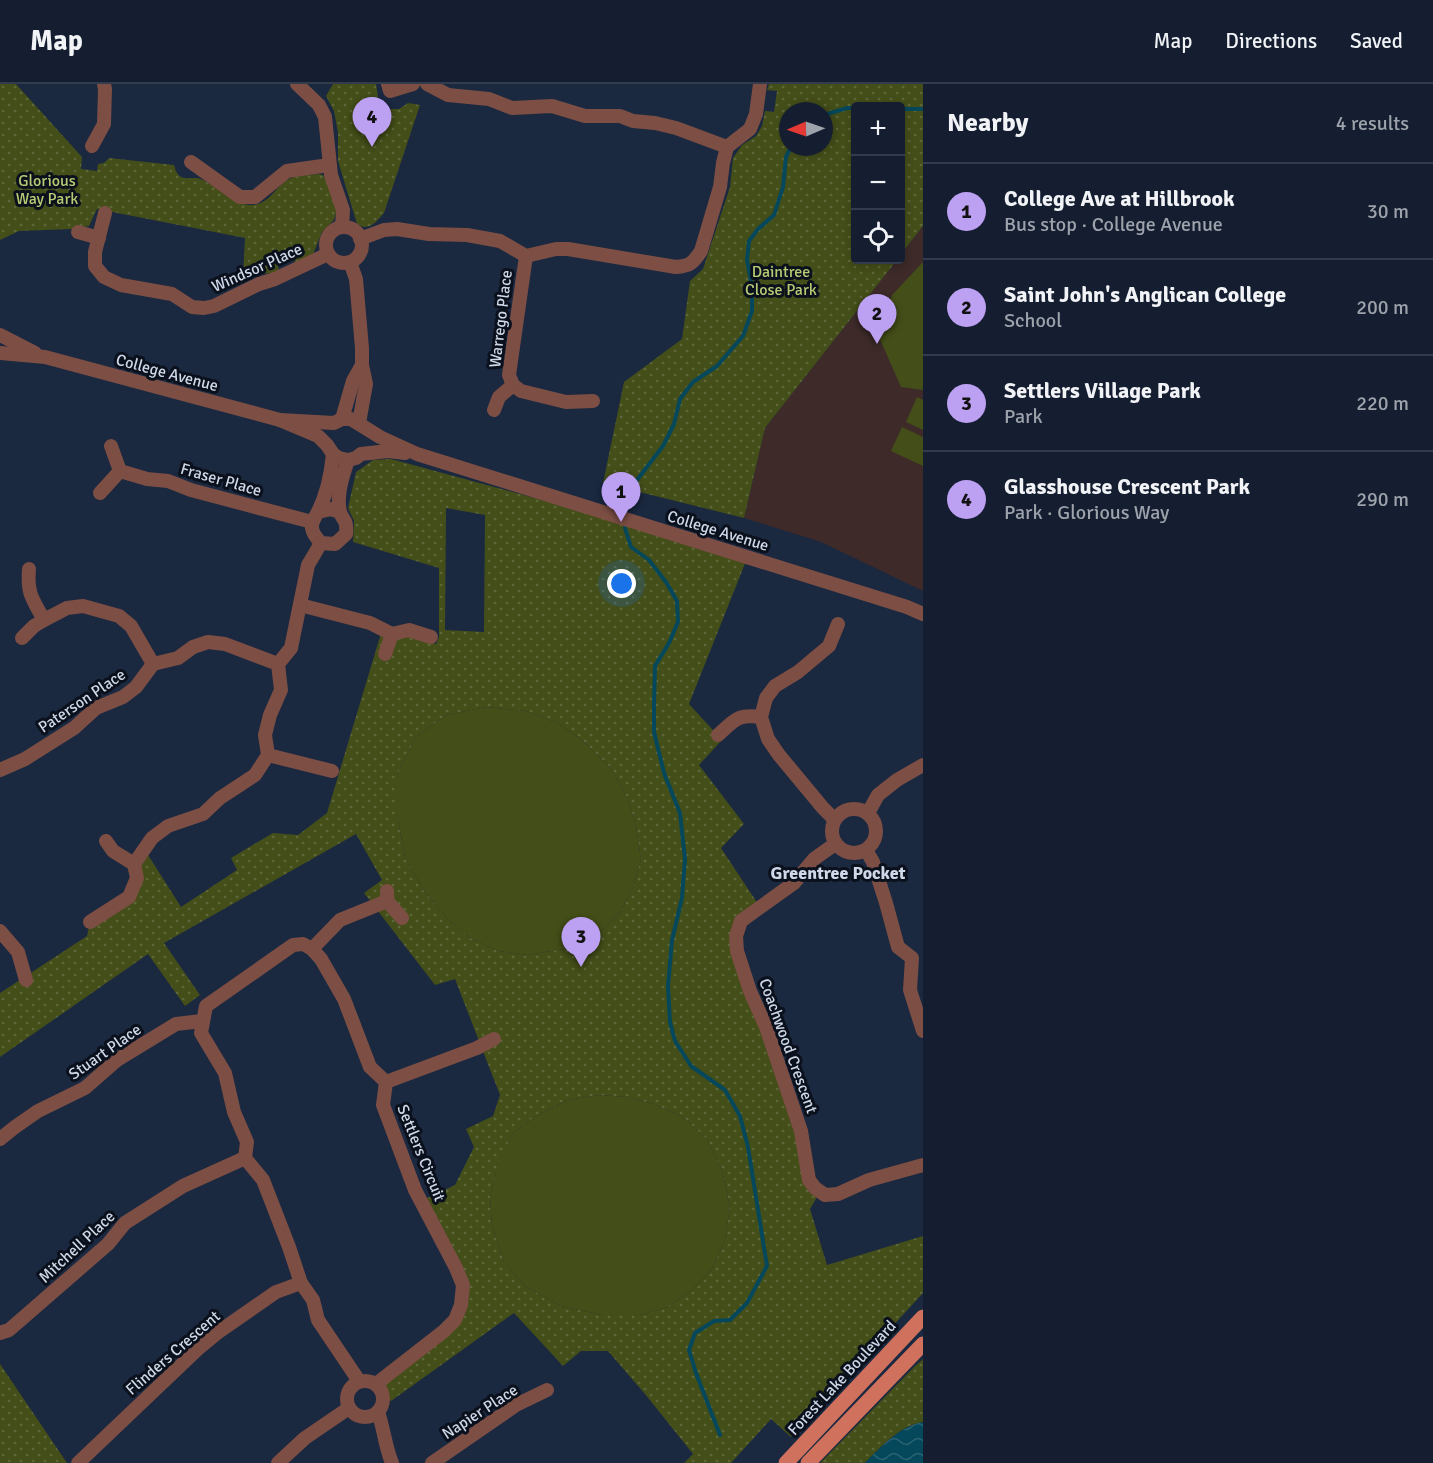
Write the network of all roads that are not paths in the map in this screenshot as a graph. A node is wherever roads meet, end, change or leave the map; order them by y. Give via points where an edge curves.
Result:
1 (104, 84) edge
2 (297, 84) edge
3 (413, 84) edge
4 (427, 84) edge
5 (760, 84) edge
6 (389, 87) edge
7 (92, 146) dead end
8 (727, 147) junction
9 (191, 162) dead end
10 (329, 165) junction
11 (105, 213) dead end
12 (342, 227) junction
13 (78, 232) dead end
14 (99, 238) junction
15 (360, 239) junction
16 (328, 254) junction
17 (526, 256) junction
18 (351, 262) junction
19 (0, 336) edge
20 (0, 353) edge
21 (45, 357) junction
22 (363, 365) junction
23 (513, 385) junction
24 (593, 401) dead end
25 (494, 410) dead end
26 (280, 420) junction
27 (338, 421) junction
28 (361, 425) junction
29 (111, 446) dead end
30 (330, 450) junction
31 (417, 454) junction
32 (355, 457) junction
33 (120, 471) junction
34 (100, 493) dead end
35 (340, 512) junction
36 (315, 517) junction
37 (321, 543) junction
38 (29, 569) dead end
39 (300, 605) junction
40 (923, 616) edge
41 (44, 620) junction
42 (838, 624) dead end
43 (392, 634) junction
44 (431, 637) dead end
45 (22, 638) dead end
46 (385, 654) dead end
47 (153, 664) junction
48 (278, 664) junction
49 (762, 717) junction
50 (718, 735) dead end
51 (268, 755) junction
52 (923, 765) edge
53 (0, 770) edge
54 (332, 771) dead end
55 (868, 813) junction
56 (834, 819) junction
57 (106, 841) dead end
58 (835, 844) junction
59 (866, 850) junction
60 (134, 864) junction
61 (402, 918) dead end
62 (90, 922) dead end
63 (0, 931) edge
64 (312, 949) junction
65 (918, 955) edge
66 (26, 980) dead end
67 (202, 1021) junction
68 (923, 1031) edge
69 (494, 1039) dead end
70 (386, 1082) junction
71 (0, 1139) edge
72 (245, 1158) junction
73 (923, 1165) edge
74 (301, 1283) junction
75 (923, 1317) edge
76 (0, 1333) edge
77 (923, 1344) edge
78 (359, 1381) junction
79 (376, 1384) junction
80 (547, 1390) dead end
81 (349, 1408) junction
82 (378, 1412) junction
83 (78, 1463) edge
84 (278, 1463) edge
85 (392, 1463) edge
86 (432, 1463) edge
87 (786, 1463) edge
88 (808, 1463) edge

1 - 7 street via 104,124
2 - 10 street via 319,105 325,117
3 - 6 street
4 - 8 street via 448,95 489,99 512,108 552,106 585,116 620,116 654,123
5 - 8 street via 750,129
8 - 17 street via 720,187 700,251 688,266 568,249
9 - 10 street via 240,197 255,197 287,171
10 - 12 street via 343,210
11 - 14 street, Windsor Place
12 - 15 street via 353,230
12 - 16 street via 328,237
13 - 14 street
14 - 16 street, Windsor Place via 95,266 104,277 122,285 172,294 192,307 204,308
15 - 17 street via 397,229 467,235 500,241
15 - 18 street via 360,250
16 - 18 street via 338,262
17 - 23 street, Warrego Place via 509,375
18 - 22 street
19 - 21 street, College Avenue
20 - 21 street, College Avenue
21 - 26 street, College Avenue
22 - 27 street via 352,381
22 - 28 street via 366,384
23 - 24 street, Warrego Place via 521,391 566,402
23 - 25 street, Warrego Place via 499,397
26 - 27 street, College Avenue
26 - 30 street, College Avenue via 318,436
27 - 28 street, College Avenue via 351,419
27 - 30 street via 328,430
28 - 31 street, College Avenue
28 - 32 street via 367,443
29 - 33 street
30 - 32 street, College Avenue via 339,458
30 - 36 street via 331,470 325,498
31 - 32 street, College Avenue via 388,452
31 - 40 street, College Avenue via 907,607
32 - 35 street via 343,474
33 - 34 street
33 - 36 street, Fraser Place
35 - 36 street via 331,509
35 - 37 street via 347,522 346,534 335,544
36 - 37 street via 313,534
37 - 39 street via 308,566
38 - 41 street via 31,597
39 - 43 street via 370,623
39 - 48 street via 291,648
41 - 45 street
41 - 47 street via 67,608 83,606 119,616 131,626
42 - 49 street via 829,646 775,686 766,698
43 - 44 street via 409,630
43 - 46 street
47 - 48 street via 178,658 207,642 225,644
47 - 53 street, Paterson Place via 123,697 96,708 74,728
48 - 51 street via 281,690 265,735
49 - 50 street via 739,717
49 - 56 street via 768,739 779,755
51 - 54 street
51 - 60 street via 255,775 203,814 168,826 152,838
52 - 55 street via 878,795
55 - 56 street via 847,809
55 - 59 street via 876,834
56 - 58 street via 831,830
57 - 60 street via 113,851
58 - 59 street via 846,853
58 - 73 street, Coachwood Crescent via 814,859 794,883 741,921 737,951 801,1131 809,1180 815,1188 825,1195 838,1194 869,1180
59 - 65 street via 898,947
60 - 62 street via 137,878 129,897
61 - 64 street via 387,896 339,920
63 - 66 street via 18,952
64 - 67 street via 303,944 293,945 206,1006
64 - 70 street via 344,999 370,1067
65 - 68 street via 910,990
67 - 71 street, Stuart Place via 176,1024 117,1060 85,1088 38,1111
67 - 72 street via 201,1033 225,1073 234,1112 247,1142
69 - 70 street
70 - 79 street, Settlers Circuit via 383,1105 415,1190 462,1285 455,1320
72 - 74 street via 263,1180
72 - 76 street, Mitchell Place via 183,1186 125,1223 99,1252 9,1330
74 - 78 street via 313,1300 318,1320
74 - 83 street, Flinders Crescent via 276,1292 217,1333
75 - 87 main road, Forest Lake Boulevard
77 - 88 main road, Forest Lake Boulevard
78 - 79 street
78 - 81 street via 348,1392
79 - 82 street via 383,1398
80 - 86 street, Napier Place via 516,1405
81 - 82 street via 360,1416
81 - 84 street via 305,1438
82 - 85 street

